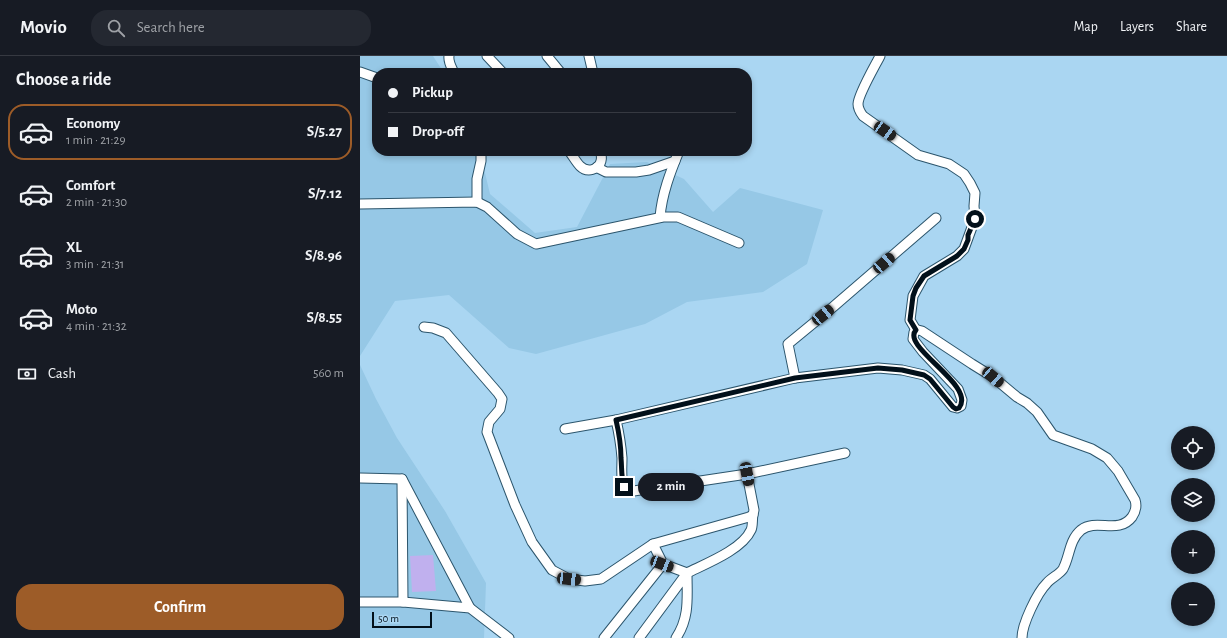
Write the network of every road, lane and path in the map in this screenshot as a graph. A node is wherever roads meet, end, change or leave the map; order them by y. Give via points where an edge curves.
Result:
1 (449, 56) edge
2 (487, 56) edge
3 (547, 56) edge
4 (589, 56) edge
5 (880, 56) edge
6 (452, 68) edge
7 (498, 68) edge
8 (556, 68) edge
9 (592, 68) edge
10 (360, 72) edge
11 (372, 76) edge
12 (481, 156) edge
13 (573, 156) edge
14 (601, 156) edge
15 (677, 156) edge
16 (675, 162) junction
17 (598, 167) junction
18 (477, 202) junction
19 (360, 204) edge
20 (660, 217) junction
21 (936, 218) dead end
22 (739, 243) dead end
23 (424, 328) dead end
24 (916, 330) junction
25 (795, 378) junction
26 (616, 420) junction
27 (565, 429) dead end
28 (845, 453) dead end
29 (747, 474) junction
30 (360, 478) edge
31 (402, 478) junction
32 (752, 515) junction
33 (653, 544) junction
34 (662, 564) junction
35 (687, 574) junction
36 (360, 602) edge
37 (403, 602) junction
38 (470, 608) junction
39 (509, 638) edge
40 (604, 638) edge
41 (639, 638) edge
42 (676, 638) edge
43 (1022, 638) edge

1 - 6 street
2 - 7 street
3 - 8 street
4 - 9 street
5 - 24 street via 859,98 860,113 918,155 949,164 964,174 975,193 975,219 964,249 924,276 916,288 910,320
10 - 11 street
12 - 18 street
13 - 17 street via 582,168 588,170
14 - 17 street
15 - 16 street
16 - 17 street via 636,172 606,172
16 - 20 street via 667,180
18 - 19 street
18 - 20 street via 487,207 518,234 536,244
20 - 22 street via 678,217
21 - 25 street via 788,344
23 - 33 street via 446,333 502,399 500,409 490,422 487,432 532,542 552,570 569,579 585,581 601,578
24 - 25 street via 913,334 915,341 958,389 962,400 959,408 953,407 924,375 902,370 878,368
24 - 43 street via 922,331 993,377 1027,403 1038,412 1053,436 1092,449 1110,461 1135,500 1136,511 1126,523 1118,526 1091,526 1078,532 1070,545 1062,571 1041,589 1023,626
25 - 26 street
26 - 27 street
26 - 29 street via 622,460 621,476 627,492
28 - 29 street
29 - 32 street via 754,510
30 - 31 street
31 - 37 street
31 - 38 street
32 - 33 street
32 - 35 street via 751,530 744,539 728,552
33 - 34 street
34 - 35 street
34 - 40 street
35 - 41 street
35 - 42 street via 687,611
36 - 37 street
37 - 38 street
38 - 39 street

